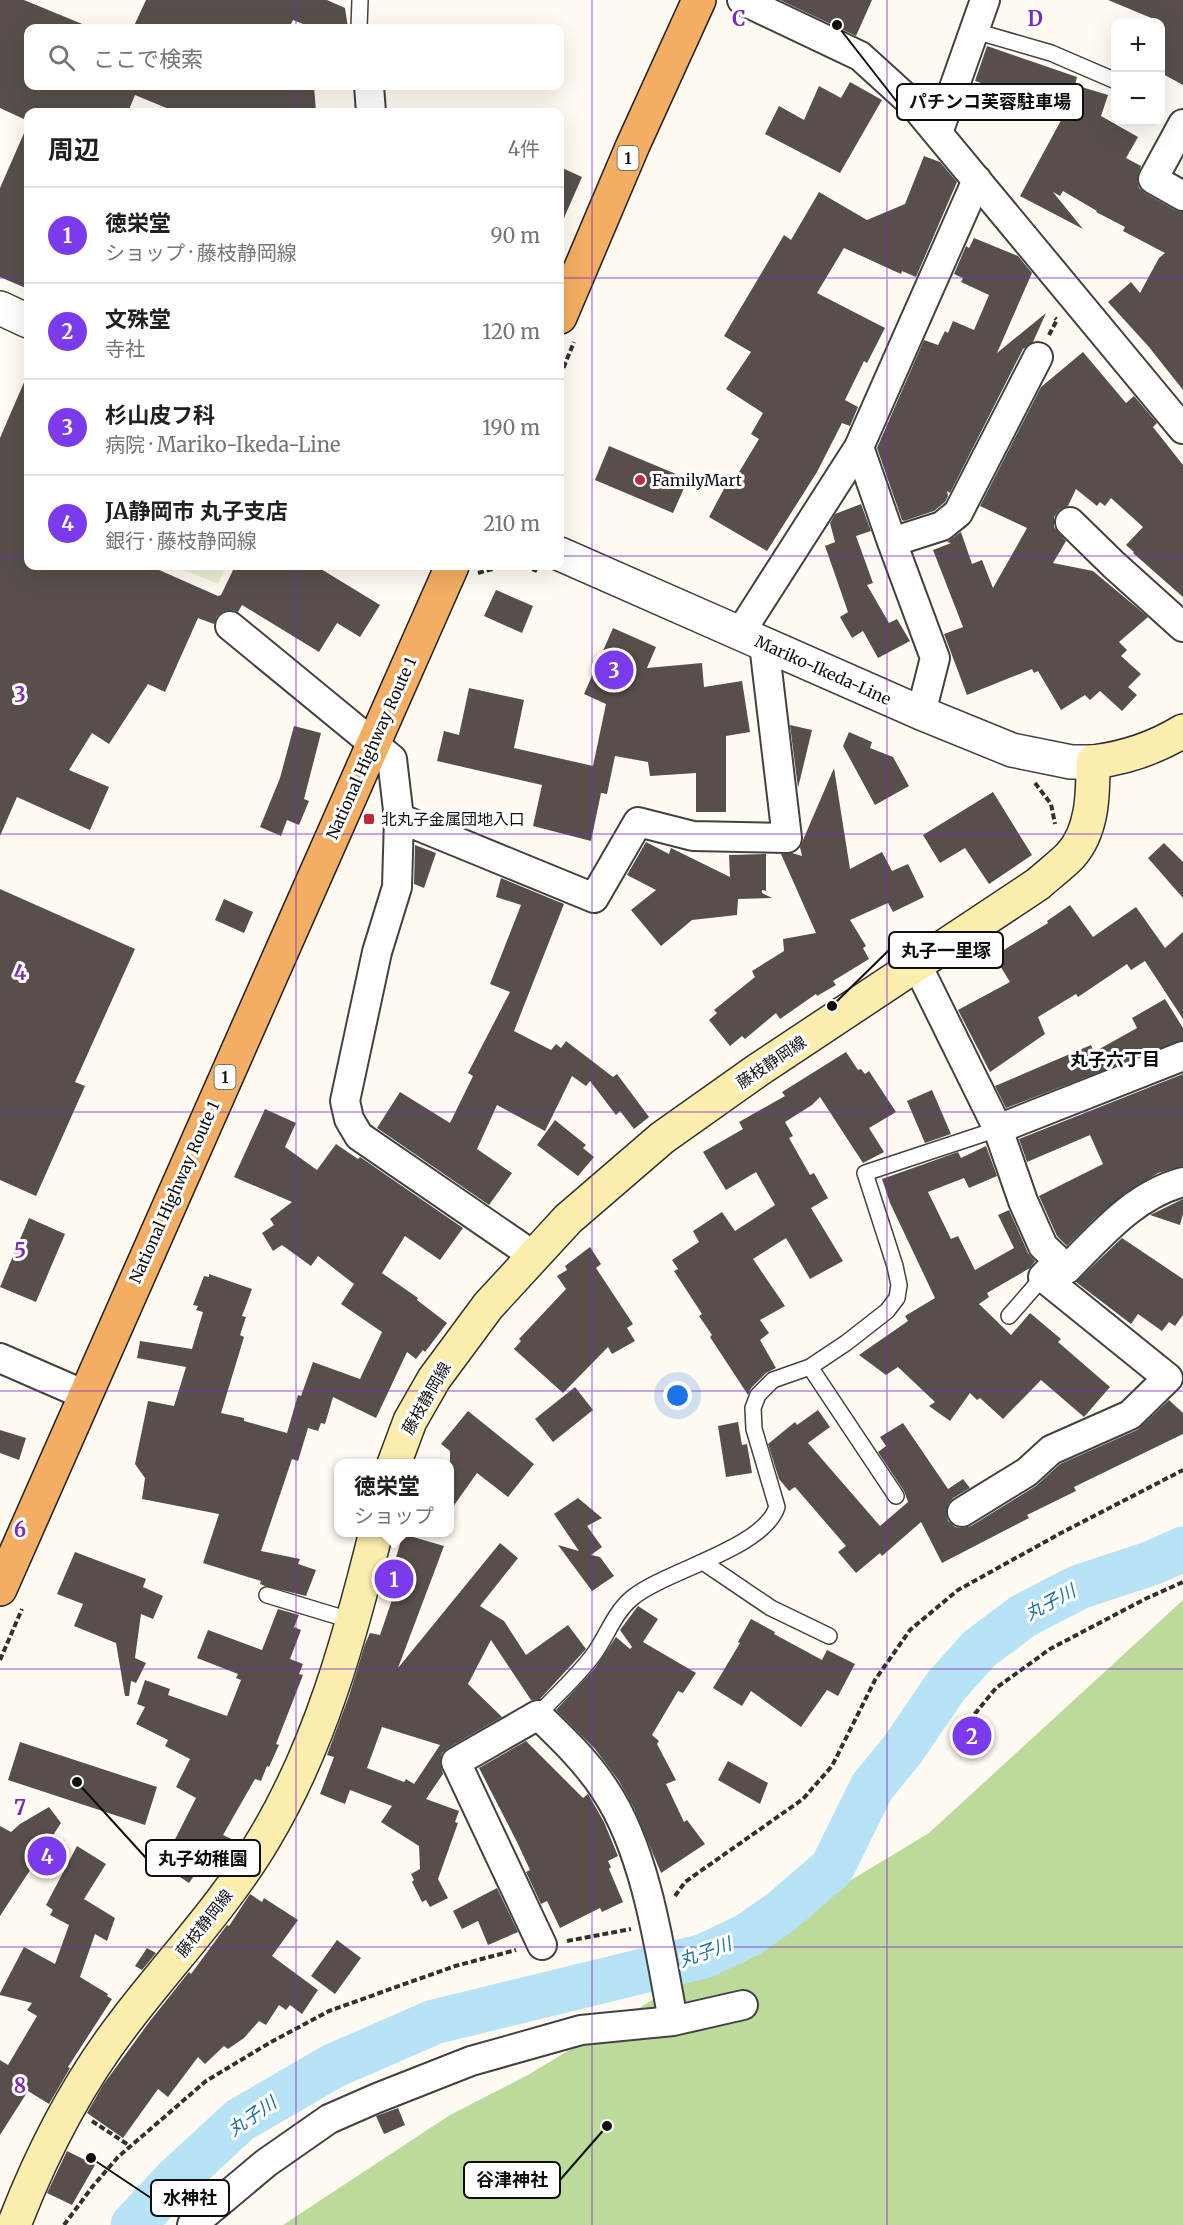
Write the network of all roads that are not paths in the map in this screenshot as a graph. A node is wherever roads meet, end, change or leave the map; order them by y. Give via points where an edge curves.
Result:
1 (360, 0) edge
2 (699, 0) edge
3 (742, 0) edge
4 (985, 0) edge
5 (359, 24) edge
6 (975, 31) junction
7 (1111, 79) edge
8 (369, 90) edge
9 (371, 108) edge
10 (1183, 124) edge
11 (938, 133) junction
12 (977, 180) junction
13 (1183, 196) edge
14 (0, 308) edge
15 (564, 308) edge
16 (24, 319) edge
17 (1038, 357) road end
18 (1183, 429) edge
19 (859, 447) junction
20 (1070, 522) dead end
21 (891, 542) junction
22 (564, 568) edge
23 (463, 570) edge
24 (230, 626) dead end
25 (1183, 627) edge
26 (752, 639) junction
27 (921, 713) junction
28 (1183, 731) edge
29 (374, 743) junction
30 (1094, 762) junction
31 (399, 818) junction
32 (917, 965) junction
33 (1183, 1056) edge
34 (998, 1129) junction
35 (1183, 1182) edge
36 (534, 1256) junction
37 (1051, 1269) junction
38 (1009, 1316) dead end
39 (0, 1358) edge
40 (810, 1367) junction
41 (85, 1395) junction
42 (396, 1459) edge
43 (896, 1496) dead end
44 (962, 1512) dead end
45 (375, 1537) edge
46 (703, 1562) junction
47 (0, 1589) edge
48 (267, 1595) dead end
49 (353, 1621) junction
50 (829, 1636) dead end
51 (538, 1715) junction
52 (542, 1945) dead end
53 (743, 2005) dead end
54 (672, 2017) junction
55 (14, 2225) edge
56 (192, 2225) edge

1 - 5 lane
2 - 15 highway, 1
3 - 11 street via 860,56 915,106
4 - 6 street
6 - 7 lane via 1051,53
6 - 11 street
8 - 9 street
10 - 13 street via 1153,179
11 - 12 street
12 - 18 street
12 - 19 street
14 - 16 street
17 - 21 street via 958,513 942,526
19 - 21 street
19 - 26 street
20 - 25 street
21 - 27 street via 935,658
22 - 26 street, Mariko-Ikeda-Line
23 - 29 highway, National Highway Route 1 / 1
24 - 29 street
26 - 27 street, Mariko-Ikeda-Line
26 - 31 street via 787,838 693,836 638,822 594,898
27 - 30 street, Mariko-Ikeda-Line via 1012,750 1071,762
28 - 30 main road via 1120,759
29 - 31 street via 392,759
29 - 41 highway, National Highway Route 1 / 1
30 - 32 main road, 藤枝静岡線 via 1093,802 1071,855 1038,884
31 - 36 street via 397,886 377,952 345,1101 349,1119 359,1136
32 - 34 street
32 - 36 main road, 藤枝静岡線 via 662,1138 568,1219
33 - 34 street
34 - 37 street
34 - 40 lane via 865,1173 895,1266 897,1298 887,1311
35 - 37 street via 1142,1200 1066,1269
36 - 42 main road, 藤枝静岡線 via 488,1306 434,1379 410,1421
37 - 38 lane
37 - 44 street via 1168,1378 1131,1414 1051,1450 1028,1473
39 - 41 street
40 - 43 lane
40 - 46 lane via 773,1380 758,1395 753,1408 754,1429 777,1507 773,1518 753,1535
41 - 47 highway, National Highway Route 1 / 1
45 - 49 main road, 藤枝静岡線
46 - 50 lane via 771,1608
46 - 51 lane via 632,1598 612,1622 594,1654
48 - 49 lane
49 - 55 main road, 藤枝静岡線 via 322,1715 265,1838 225,1898 91,2068 49,2142
51 - 52 street via 456,1762
51 - 54 street via 605,1789 622,1819 657,1932
53 - 54 street
54 - 56 street via 582,2030 471,2061 377,2098 329,2119 266,2163

